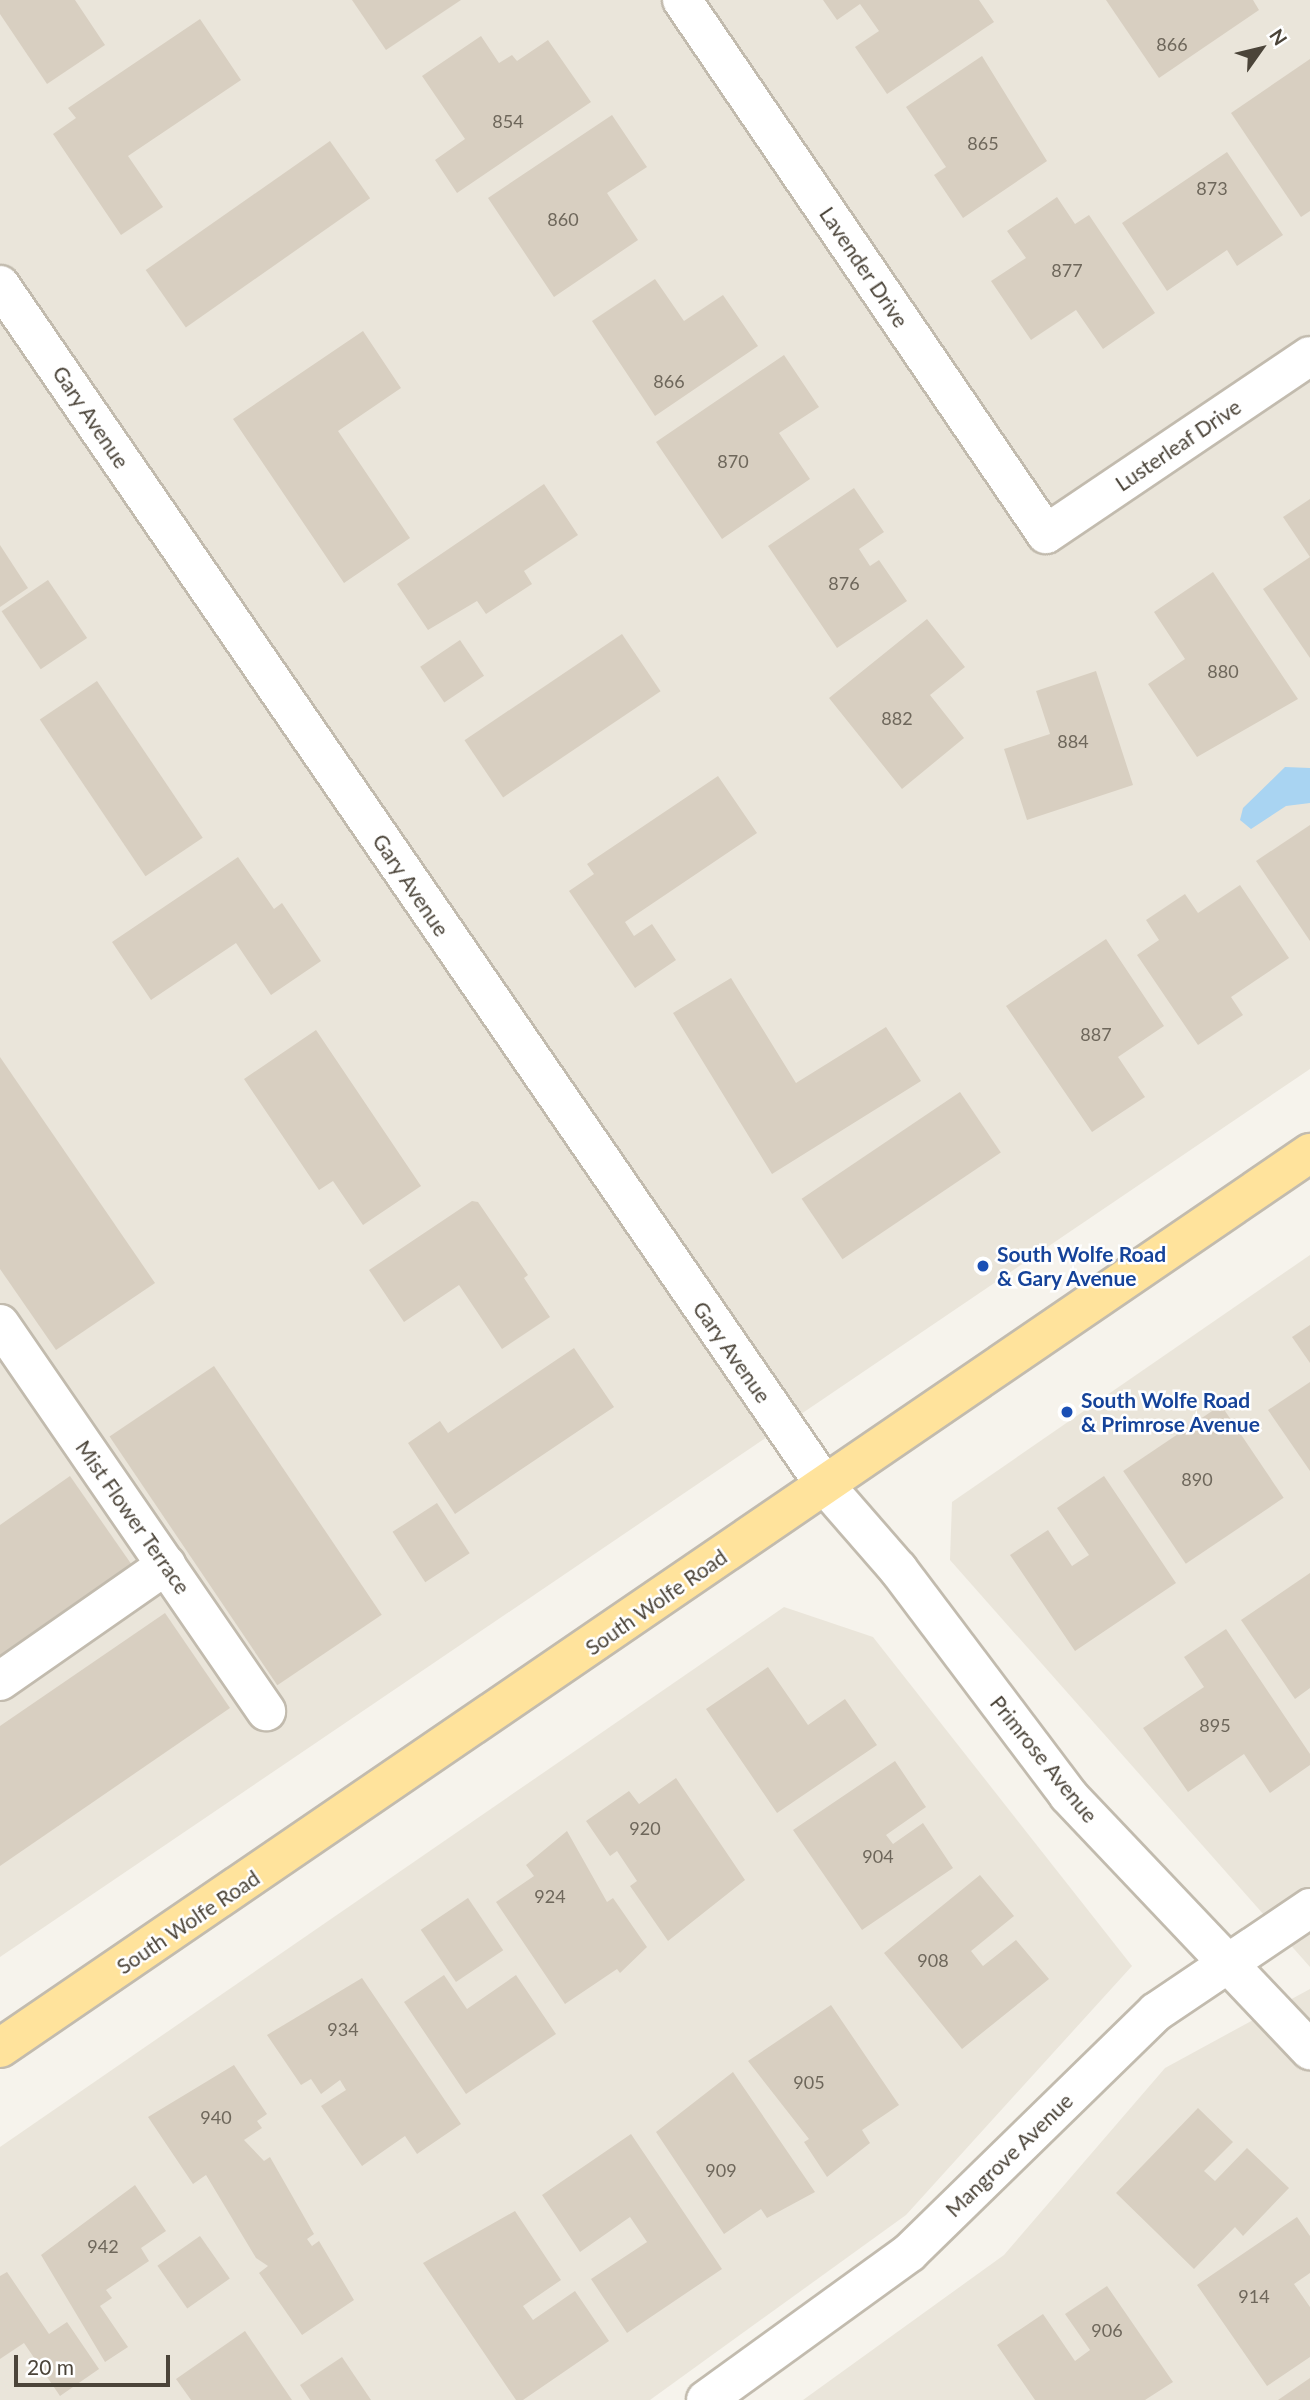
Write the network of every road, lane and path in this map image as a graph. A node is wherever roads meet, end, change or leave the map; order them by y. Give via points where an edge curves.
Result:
1 (682, 0) edge
2 (0, 285) edge
3 (1310, 356) edge
4 (1046, 534) joint
5 (1310, 1153) edge
6 (0, 1324) edge
7 (824, 1484) junction
8 (166, 1565) junction
9 (0, 1681) edge
10 (267, 1711) dead end
11 (1310, 1908) edge
12 (1226, 1959) junction
13 (0, 2048) edge
14 (1310, 2050) edge
15 (706, 2400) edge

1 - 4 street, Lavender Drive
2 - 7 street, Gary Avenue
3 - 4 street, Lusterleaf Drive
5 - 7 main road, South Wolfe Road
6 - 8 street, Mist Flower Terrace
7 - 12 street, Primrose Avenue via 898,1569 1068,1795
7 - 13 main road, South Wolfe Road via 438,1755
8 - 9 street
8 - 10 street, Mist Flower Terrace
11 - 12 street, Mangrove Avenue
12 - 14 street, Primrose Avenue
12 - 15 street, Mangrove Avenue via 1156,2012 909,2253

